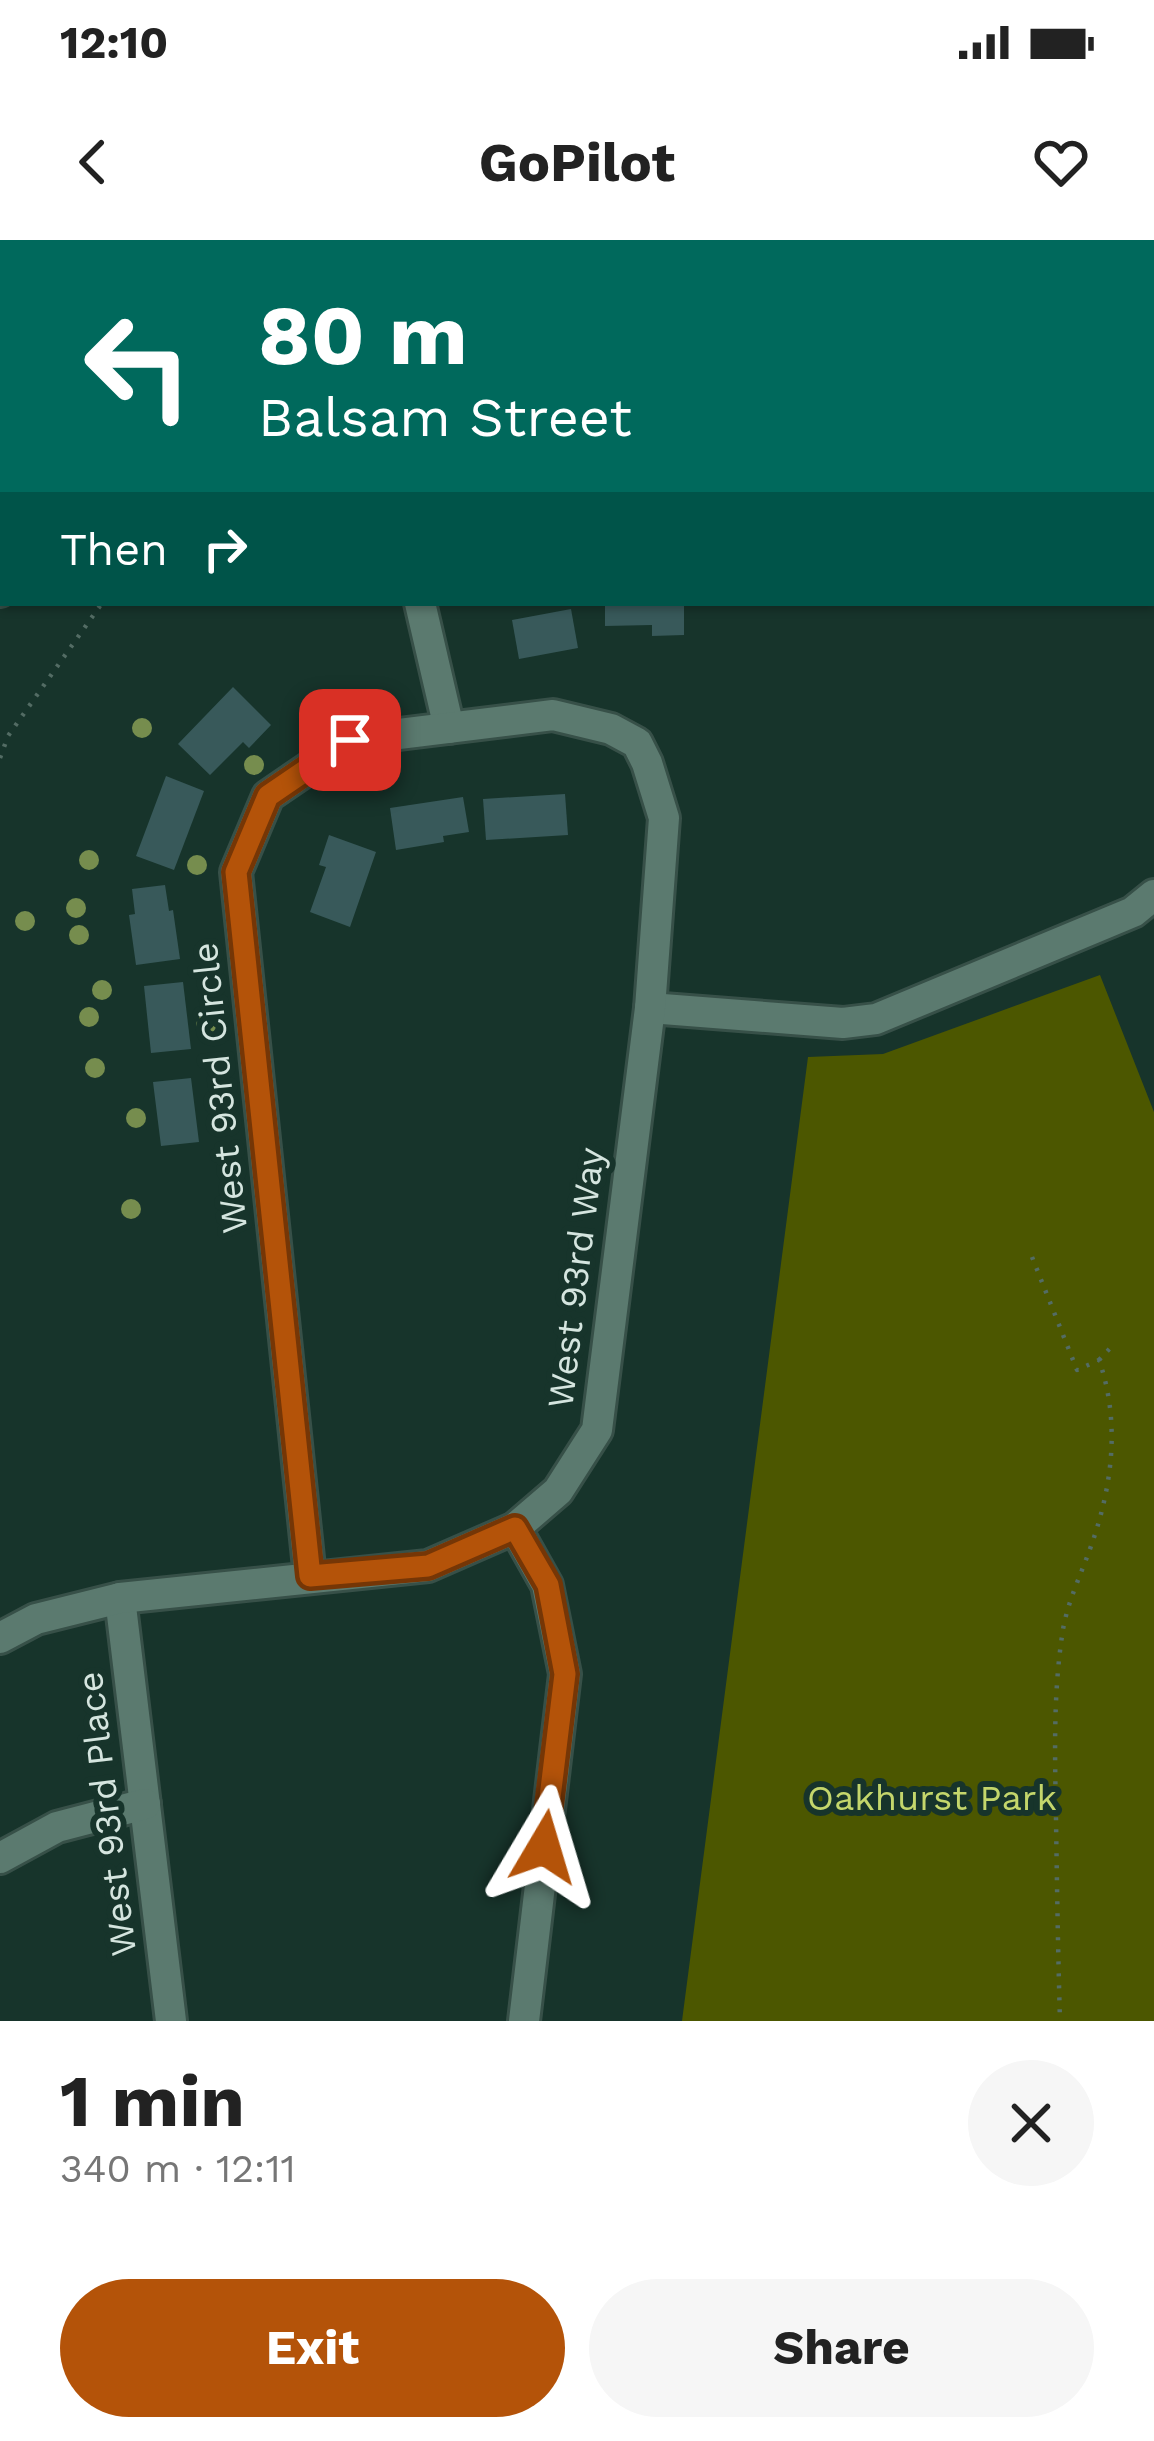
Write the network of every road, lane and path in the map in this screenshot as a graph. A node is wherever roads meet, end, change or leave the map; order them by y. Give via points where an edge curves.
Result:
1 (100, 606) edge
2 (421, 606) edge
3 (449, 728) junction
4 (0, 758) edge
5 (1154, 895) edge
6 (650, 1008) junction
7 (1032, 1257) dead end
8 (1115, 1343) dead end
9 (1099, 1360) junction
10 (515, 1528) junction
11 (310, 1576) junction
12 (121, 1598) junction
13 (0, 1638) edge
14 (145, 1804) junction
15 (0, 1858) edge
16 (171, 2021) edge
17 (524, 2021) edge
18 (1060, 2021) edge

1 - 4 path
2 - 3 street
3 - 6 street, West 93rd Circle via 553,715 644,736 664,818
3 - 11 street, West 93rd Circle via 350,740 268,796 236,872
5 - 6 street via 1133,912 876,1018 844,1023
6 - 10 street, West 93rd Way via 597,1430 558,1490
7 - 9 path via 1077,1370
8 - 9 path
9 - 18 path via 1111,1412 1107,1502 1062,1631 1054,1720
10 - 11 street, West 93rd Way via 428,1566
10 - 17 street via 548,1585 565,1674
11 - 12 street, West 93rd Way
12 - 13 street, West 93rd Way via 36,1619
12 - 14 street, West 93rd Place
14 - 15 street via 57,1827
14 - 16 street, West 93rd Place

